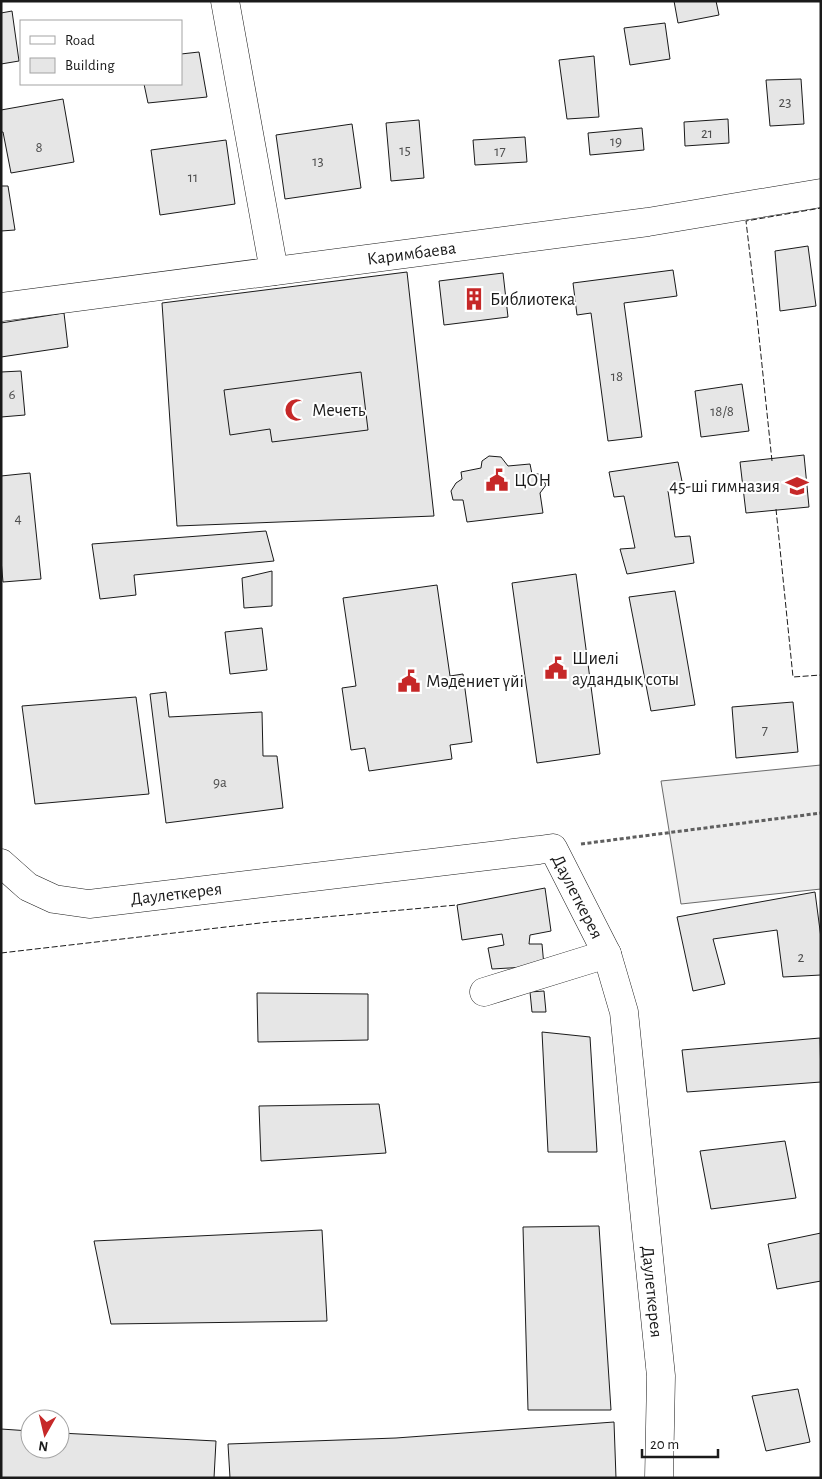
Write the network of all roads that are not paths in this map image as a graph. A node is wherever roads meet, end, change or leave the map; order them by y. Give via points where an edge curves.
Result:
1 (225, 1) edge
2 (821, 193) edge
3 (274, 271) junction
4 (1, 307) edge
5 (1, 863) edge
6 (607, 954) junction
7 (484, 992) dead end
8 (659, 1478) edge

1 - 3 street
2 - 3 street, Каримбаева via 648,222
3 - 4 street, Каримбаева
5 - 6 street, Даулеткерея via 28,887 54,899 89,904 553,848
6 - 7 street
6 - 8 street, Даулеткерея via 624,1012 661,1376

